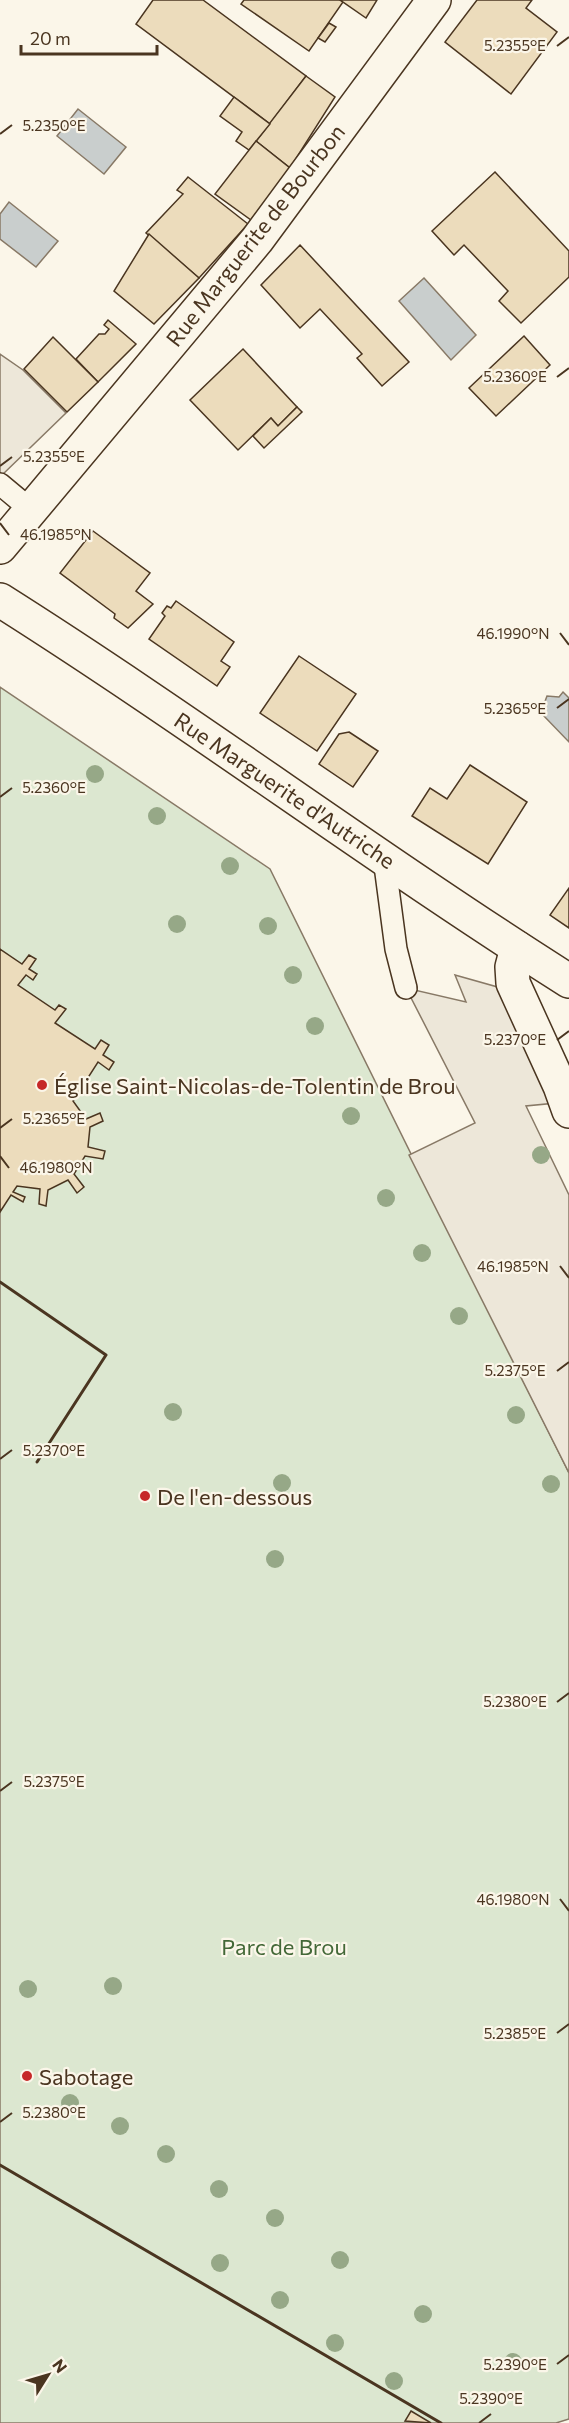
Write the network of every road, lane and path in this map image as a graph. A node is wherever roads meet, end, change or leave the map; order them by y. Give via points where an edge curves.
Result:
1 (434, 0) edge
2 (0, 484) edge
3 (30, 509) junction
4 (0, 547) edge
5 (0, 600) edge
6 (384, 858) junction
7 (517, 948) junction
8 (569, 981) edge
9 (406, 988) dead end
10 (566, 1090) edge

1 - 3 street, Rue Marguerite de Bourbon via 257,240
2 - 3 lane
3 - 4 street, Rue Marguerite de Bourbon
5 - 6 street, Rue Marguerite d'Autriche via 114,672 239,762
6 - 7 street, Rue Marguerite d'Autriche
6 - 9 lane via 396,949
7 - 8 street, Rue Marguerite d'Autriche
7 - 10 street via 513,983

